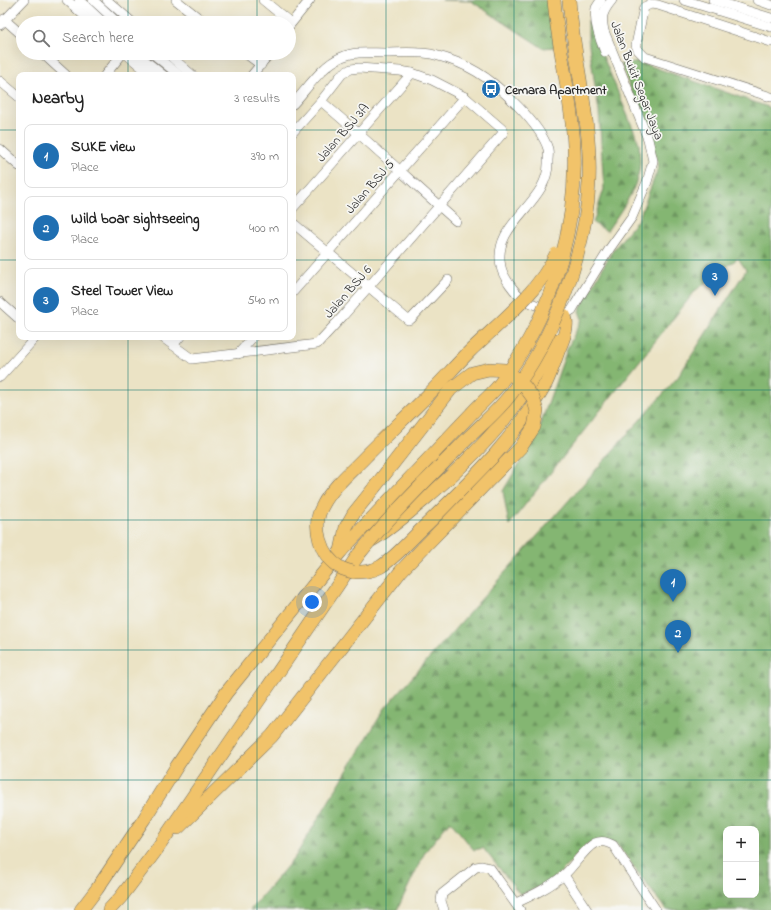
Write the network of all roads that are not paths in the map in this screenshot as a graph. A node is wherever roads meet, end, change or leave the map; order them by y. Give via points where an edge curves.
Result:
1 (24, 0) edge
2 (67, 0) edge
3 (80, 0) edge
4 (93, 0) edge
5 (107, 0) edge
6 (176, 0) edge
7 (263, 0) edge
8 (310, 0) edge
9 (554, 0) edge
10 (569, 0) edge
11 (601, 0) edge
12 (612, 0) edge
13 (684, 0) edge
14 (713, 0) edge
15 (757, 0) edge
16 (771, 4) edge
17 (84, 16) edge
18 (97, 16) edge
19 (110, 16) edge
20 (125, 16) edge
21 (196, 16) edge
22 (280, 16) edge
23 (296, 18) edge
24 (771, 18) edge
25 (2, 22) edge
26 (771, 27) edge
27 (16, 31) edge
28 (771, 42) edge
29 (50, 60) edge
30 (118, 60) edge
31 (133, 60) edge
32 (145, 60) edge
33 (161, 60) edge
34 (175, 60) edge
35 (254, 60) edge
36 (265, 60) edge
37 (261, 65) junction
38 (63, 72) edge
39 (108, 72) edge
40 (147, 72) edge
41 (159, 72) edge
42 (175, 72) edge
43 (189, 72) edge
44 (255, 72) edge
45 (412, 73) junction
46 (0, 81) edge
47 (16, 94) edge
48 (465, 97) junction
49 (771, 97) edge
50 (296, 101) edge
51 (321, 101) junction
52 (296, 129) edge
53 (359, 133) junction
54 (0, 149) edge
55 (16, 163) edge
56 (400, 171) junction
57 (296, 205) edge
58 (439, 206) junction
59 (570, 216) junction
60 (456, 221) dead end
61 (296, 226) edge
62 (328, 253) junction
63 (448, 280) dead end
64 (367, 287) junction
65 (296, 289) edge
66 (0, 302) edge
67 (16, 316) edge
68 (564, 326) junction
69 (33, 340) edge
70 (166, 340) edge
71 (177, 340) edge
72 (251, 340) edge
73 (173, 345) junction
74 (238, 354) junction
75 (0, 376) edge
76 (369, 542) junction
77 (341, 551) junction
78 (157, 849) junction
79 (564, 875) junction
80 (518, 906) edge
81 (81, 910) edge
82 (109, 910) edge
83 (444, 910) edge
84 (587, 910) edge
85 (656, 910) edge

1 - 25 street
2 - 17 street
3 - 18 street
4 - 19 street
5 - 20 street
6 - 21 street
7 - 22 street
8 - 23 street
9 - 59 highway, bridge via 571,109 574,147
10 - 76 highway, bridge via 586,124 589,182 586,222 562,301 545,339 510,396
11 - 68 street, Jalan Bukit Segar Jaya via 596,8 598,34 643,142 647,166 626,215 567,307
12 - 68 street, Jalan Bukit Segar Jaya via 604,10 604,32 648,139 653,161 632,217 610,248
13 - 26 street
14 - 24 street
15 - 16 street
25 - 27 street
28 - 49 street via 651,4 644,7 636,45 645,57
29 - 38 street
30 - 39 street
31 - 40 street
32 - 41 street
33 - 42 street
34 - 43 street
35 - 37 street
36 - 37 street
37 - 44 street
45 - 48 street
45 - 51 street via 350,69 342,74
45 - 53 street, Jalan BSJ 3A
46 - 47 street
48 - 56 street, Jalan BSJ 5
48 - 58 street, Jalan BSJ 6 via 504,133
50 - 68 street via 330,63 344,56 360,53 433,54 478,72 519,107 539,133 548,150 549,170 542,188 509,229 501,247 500,257 501,268 508,283 523,299
51 - 52 street
51 - 53 street
53 - 56 street
53 - 57 street, Jalan BSJ 3A
54 - 55 street
56 - 58 street
56 - 62 street, Jalan BSJ 5
58 - 60 street
58 - 64 street, Jalan BSJ 6
59 - 68 highway, bridge via 550,267 536,287 386,436 322,505 318,519 319,539 324,551 335,564 353,572 366,572 380,567 462,490 502,448 526,416 547,382
59 - 77 highway, bridge via 560,266 539,319 498,386
61 - 62 street
62 - 64 street
62 - 65 street, Jalan BSJ 5
63 - 64 street via 408,320
64 - 74 street, Jalan BSJ 6 via 317,344
66 - 67 street
68 - 76 highway, bridge via 519,401 477,451 389,530
69 - 75 street
70 - 73 street, Jalan BSJ 6
71 - 73 street
72 - 74 street
73 - 74 street, Jalan BSJ 6 via 192,359
76 - 78 highway, bridge via 358,554
77 - 78 highway, bridge via 346,527 354,513 452,389 472,373 489,369 505,370 516,378 533,398 537,410 534,427 521,447 401,571 272,736
77 - 81 highway via 226,693
78 - 82 highway
79 - 80 street
79 - 84 street
79 - 85 street via 594,843 608,842 613,845
80 - 83 street via 490,868 476,866 442,894

